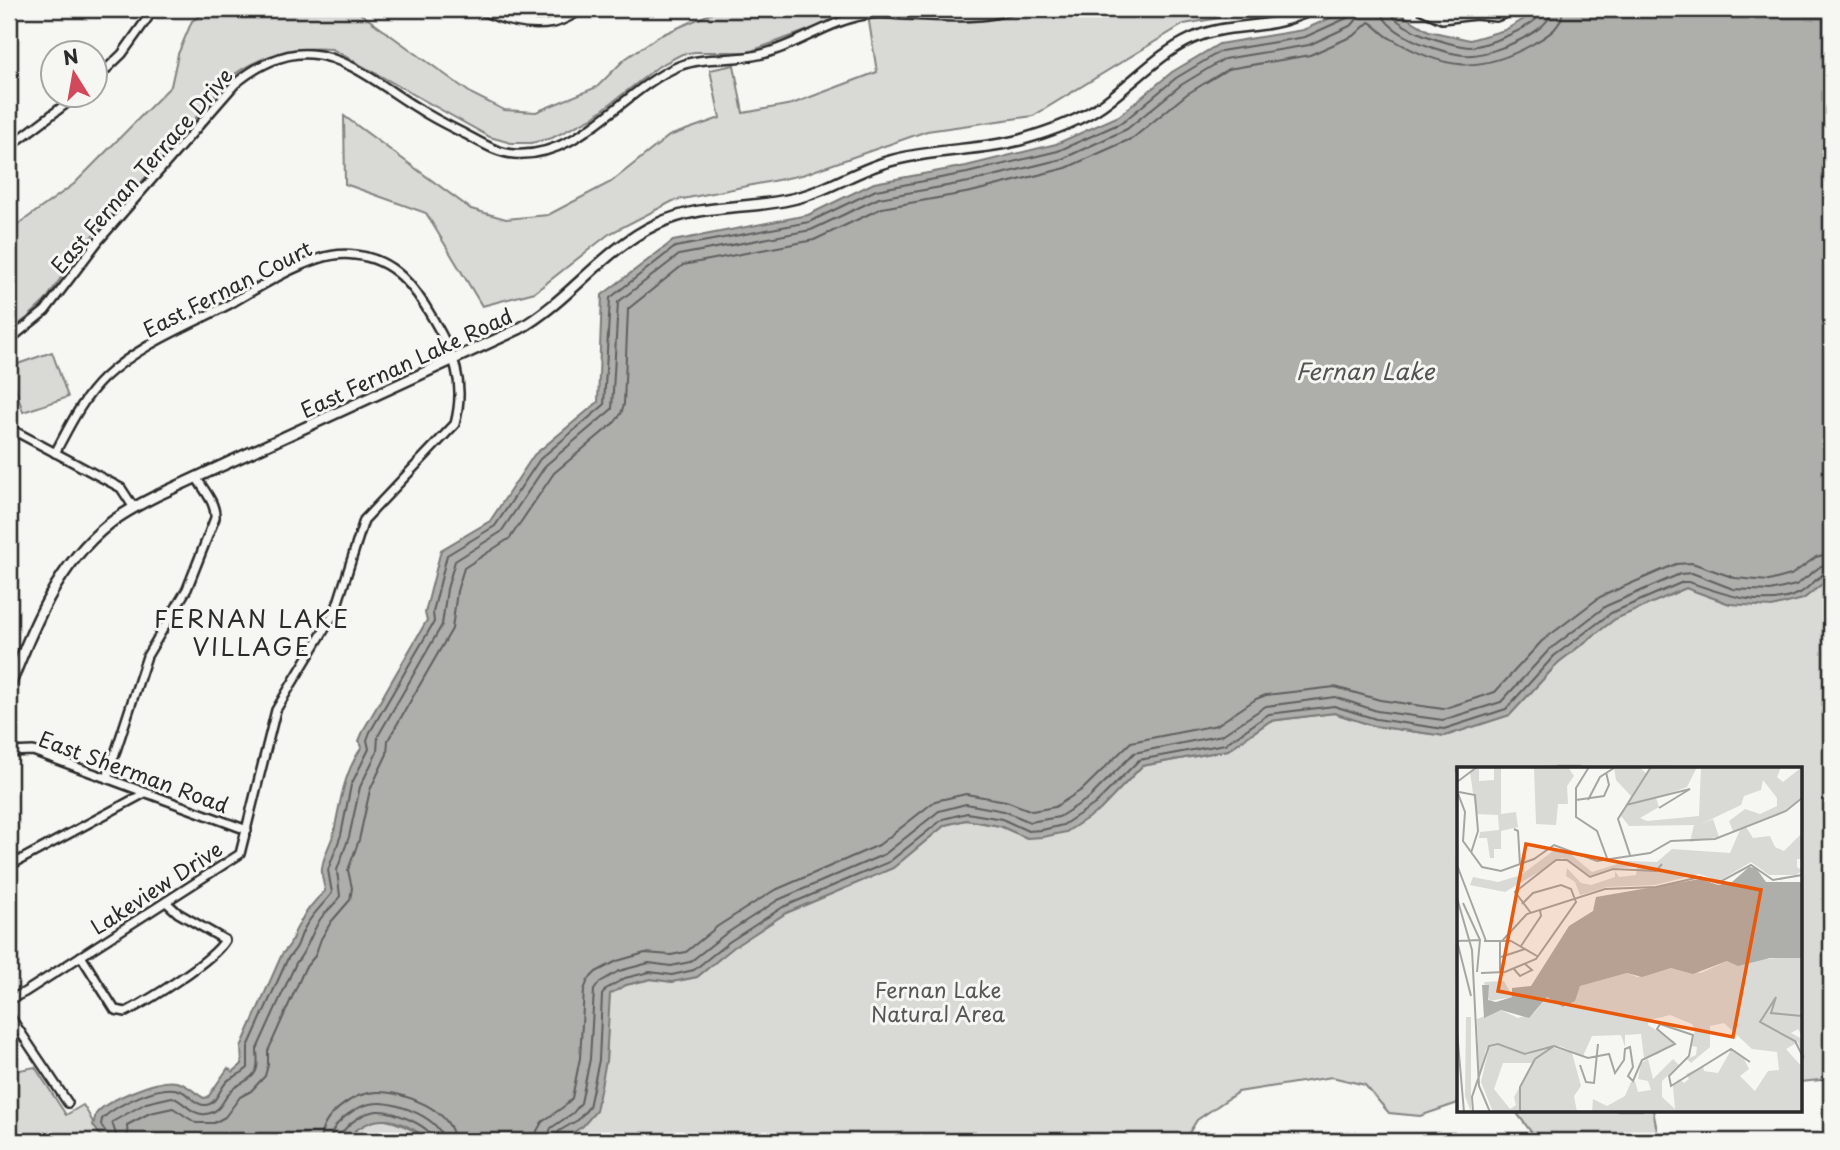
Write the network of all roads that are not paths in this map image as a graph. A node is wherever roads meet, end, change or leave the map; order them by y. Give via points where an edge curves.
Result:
1 (154, 9) edge
2 (478, 9) edge
3 (584, 9) edge
4 (1014, 9) edge
5 (1314, 9) edge
6 (1422, 9) edge
7 (1514, 9) edge
8 (108, 68) edge
9 (61, 108) edge
10 (9, 147) edge
11 (9, 340) edge
12 (455, 359) junction
13 (9, 428) edge
14 (55, 453) junction
15 (197, 477) junction
16 (134, 508) junction
17 (9, 688) edge
18 (9, 752) edge
19 (107, 778) junction
20 (145, 793) junction
21 (247, 830) junction
22 (9, 866) edge
23 (166, 902) junction
24 (81, 956) junction
25 (9, 1000) edge
26 (9, 1015) edge
27 (68, 1103) dead end

1 - 8 street
2 - 3 street via 525,24 555,23
4 - 11 street, East Fernan Terrace Drive via 954,17 872,13 761,55 690,62 664,73 573,138 527,153 504,152 484,144 326,56 287,56 235,84 99,240 45,310
5 - 12 street, East Fernan Lake Road via 1282,21 1231,27 1190,39 1101,106 1040,134 891,160 793,199 713,207 658,224 614,250 531,322
6 - 7 street via 1442,18 1496,16
9 - 10 street
12 - 14 street, East Fernan Court via 421,296 401,274 359,255 320,258 126,360 87,398
12 - 15 street, East Fernan Lake Road
12 - 21 street, Lakeview Drive via 455,424 364,520 335,612 276,710
13 - 14 street
14 - 16 street via 121,488
15 - 16 street, East Fernan Lake Road
15 - 19 street via 212,501 215,518 187,589 147,656
16 - 17 street, East Fernan Lake Road via 107,526 62,575
18 - 19 street, East Sherman Road via 33,751
19 - 20 street, East Sherman Road
20 - 21 street, East Sherman Road
20 - 22 street
21 - 23 street, Lakeview Drive via 240,854
23 - 24 street, Lakeview Drive
23 - 24 street via 225,940 210,957 145,1000 126,1012 115,1010
24 - 25 street, Lakeview Drive
26 - 27 street

